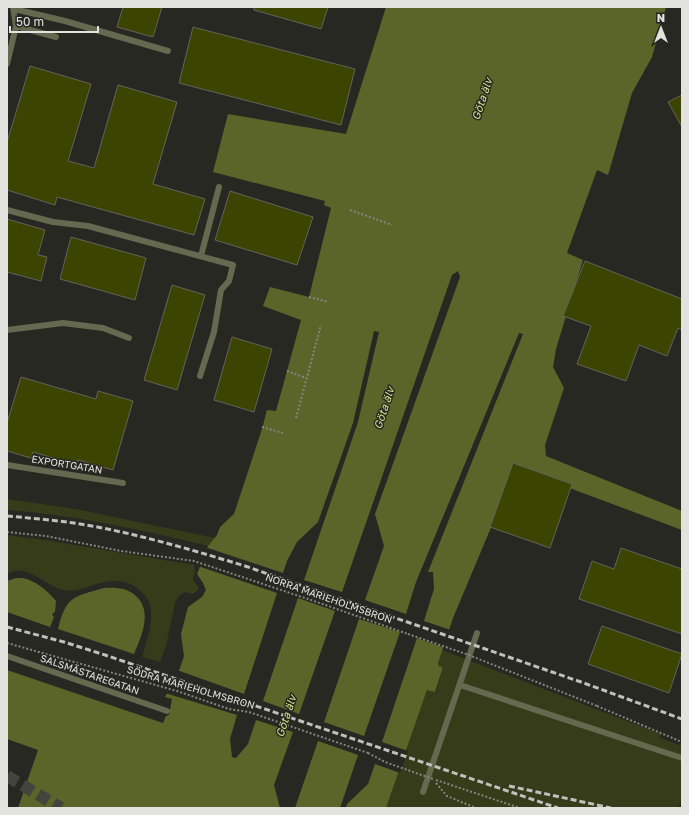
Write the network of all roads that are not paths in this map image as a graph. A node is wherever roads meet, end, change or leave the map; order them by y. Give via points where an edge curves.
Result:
1 (14, 8) edge
2 (16, 26) junction
3 (56, 37) dead end
4 (168, 51) dead end
5 (7, 64) edge
6 (219, 187) dead end
7 (7, 210) edge
8 (200, 256) junction
9 (7, 330) edge
10 (130, 338) dead end
11 (200, 376) dead end
12 (7, 465) edge
13 (123, 483) dead end
14 (477, 633) dead end
15 (7, 656) edge
16 (460, 685) junction
17 (167, 710) dead end
18 (682, 758) edge
19 (423, 792) dead end

1 - 2 lane
1 - 4 lane
2 - 3 lane
2 - 5 lane
6 - 8 lane
7 - 8 lane via 53,222 88,226
8 - 11 lane via 233,265 229,281 221,290 214,332
9 - 10 lane via 63,323 103,328
12 - 13 lane, EXPORTGATAN
14 - 16 lane
15 - 17 lane, SALSMÄSTAREGATAN
16 - 18 lane
16 - 19 lane

